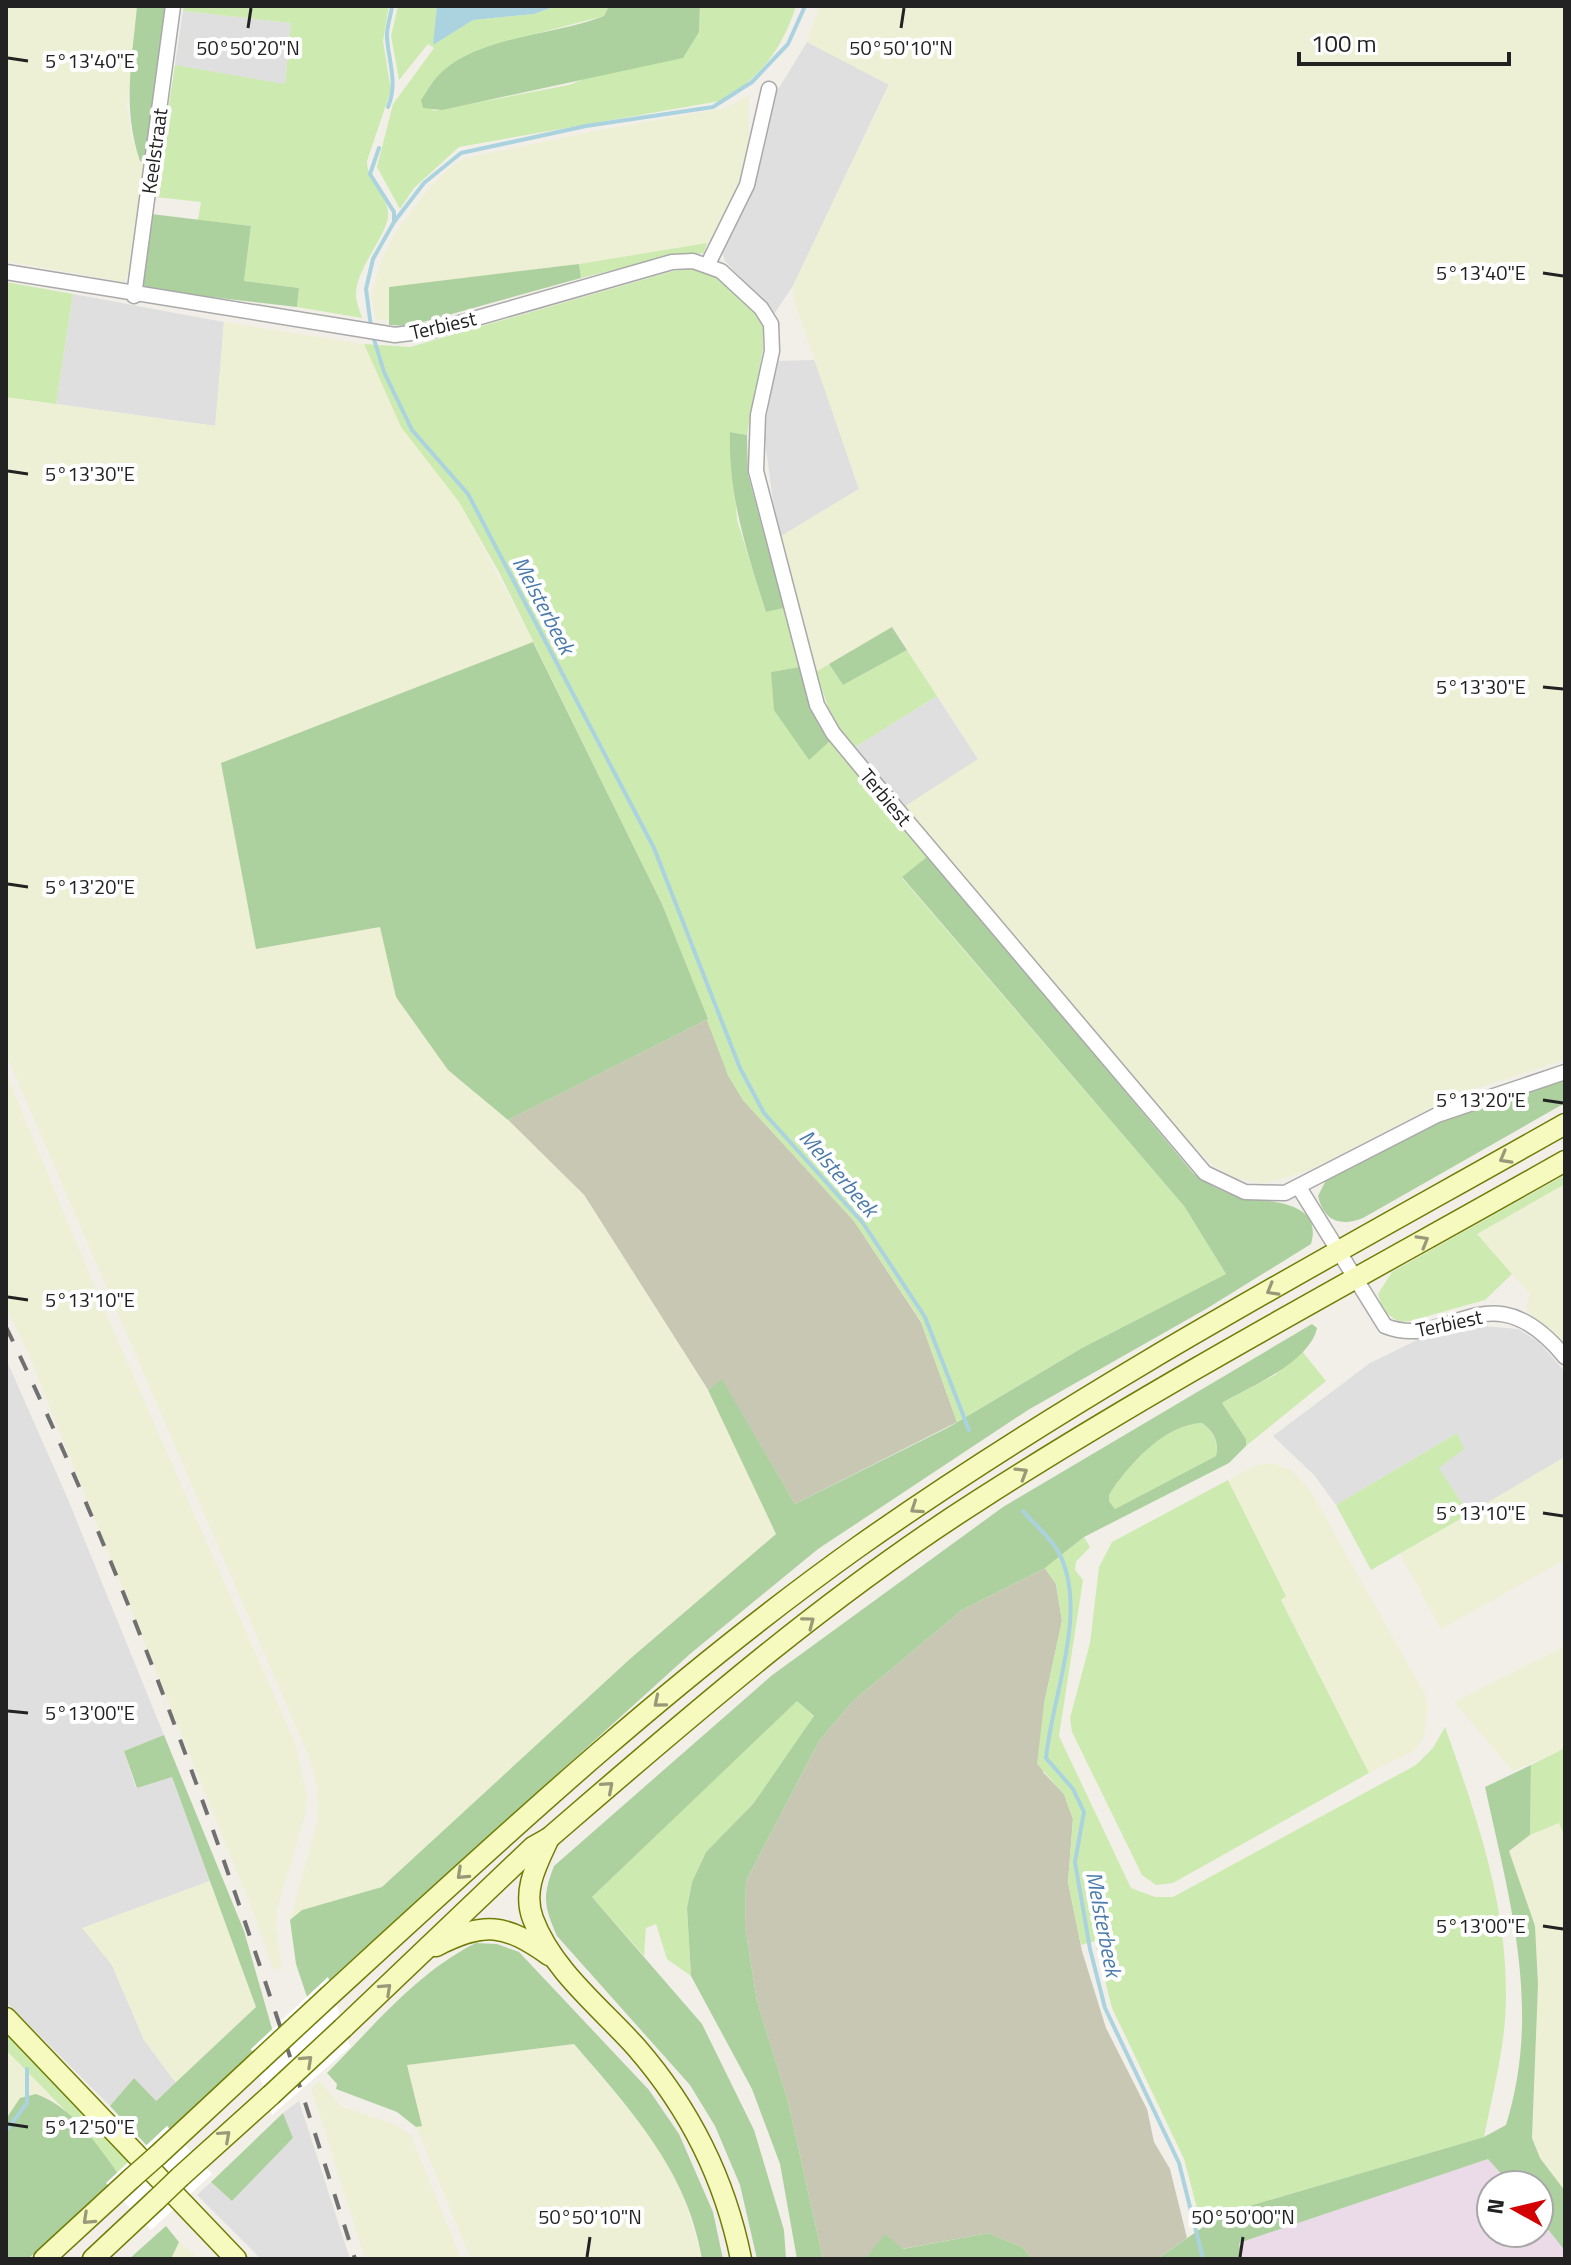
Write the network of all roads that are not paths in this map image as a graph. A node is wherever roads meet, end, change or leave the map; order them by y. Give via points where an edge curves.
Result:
1 (173, 6) edge
2 (769, 89) dead end
3 (708, 264) junction
4 (6, 272) edge
5 (134, 296) junction
6 (1565, 1072) edge
7 (1565, 1124) edge
8 (1565, 1161) edge
9 (1300, 1189) junction
10 (1339, 1252) junction
11 (1356, 1280) junction
12 (1565, 1357) edge
13 (549, 1838) junction
14 (429, 1949) junction
15 (556, 1960) junction
16 (6, 2018) edge
17 (44, 2259) edge
18 (93, 2259) edge
19 (236, 2259) edge
20 (741, 2259) edge

1 - 5 street, Keelstraat
2 - 3 street via 747,185
3 - 5 street, Terbiest via 672,262 435,330 384,335
3 - 9 street, Terbiest via 761,308 774,335 758,415 756,471 804,666 833,733 1205,1173 1245,1192
4 - 5 street
6 - 9 street, Terbiest via 1437,1115
7 -> 10 main road
11 -> 8 main road
9 - 10 street, Terbiest
10 - 11 street, Terbiest
10 -> 17 main road, bridge via 1110,1382 987,1459 857,1548 679,1686 503,1837
11 - 12 street, Terbiest via 1372,1310 1392,1329 1408,1332 1468,1316 1509,1315 1544,1335
13 -> 11 main road via 741,1673 977,1501 1160,1389
13 - 14 main road via 533,1847
13 - 15 main road via 533,1871 529,1903
14 - 15 main road via 470,1930 500,1929 518,1934
18 -> 14 main road, bridge
15 - 20 main road via 637,2049 683,2110 712,2162
16 - 19 main road

